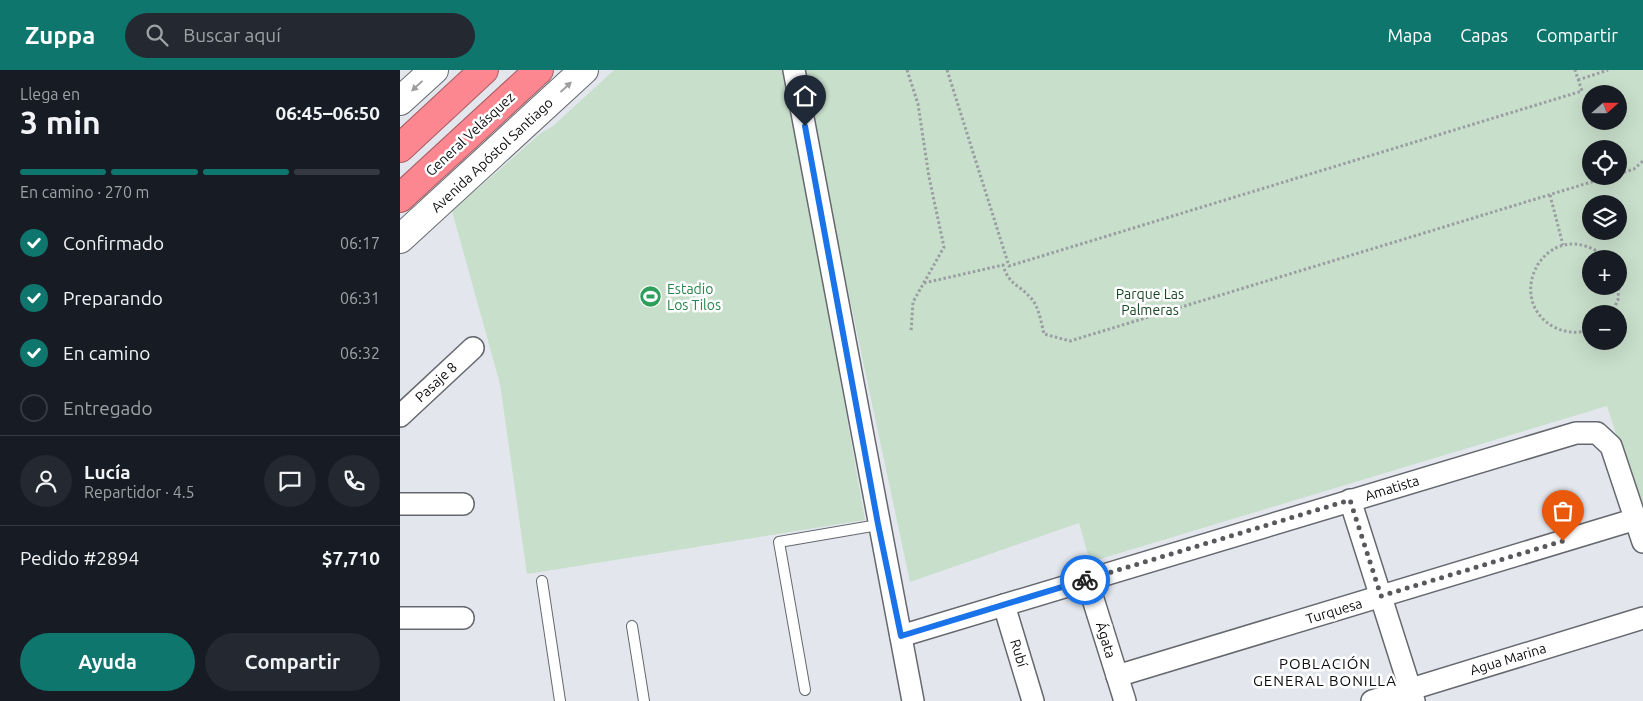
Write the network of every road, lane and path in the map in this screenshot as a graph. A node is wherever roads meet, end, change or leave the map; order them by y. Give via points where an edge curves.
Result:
1 (434, 70) edge
2 (459, 70) edge
3 (484, 70) edge
4 (539, 70) edge
5 (584, 70) edge
6 (794, 70) edge
7 (907, 70) edge
8 (947, 70) edge
9 (1575, 70) edge
10 (1608, 70) edge
11 (1578, 80) junction
12 (400, 102) edge
13 (400, 135) edge
14 (400, 148) edge
15 (1643, 161) edge
16 (1627, 171) edge
17 (1582, 185) edge
18 (405, 195) edge
19 (1550, 195) junction
20 (400, 240) edge
21 (1563, 245) junction
22 (1598, 250) edge
23 (924, 283) junction
24 (1582, 331) edge
25 (911, 332) dead end
26 (473, 348) dead end
27 (400, 416) edge
28 (1350, 500) junction
29 (400, 504) edge
30 (463, 504) dead end
31 (1636, 519) junction
32 (878, 524) junction
33 (1643, 542) edge
34 (1087, 580) junction
35 (542, 581) dead end
36 (1381, 596) junction
37 (1004, 605) junction
38 (400, 618) edge
39 (463, 618) dead end
40 (1643, 618) edge
41 (632, 626) dead end
42 (901, 636) junction
43 (1117, 676) junction
44 (805, 690) dead end
45 (1412, 695) edge
46 (560, 701) edge
47 (644, 701) edge
48 (913, 701) edge
49 (1033, 701) edge
50 (1125, 701) edge
51 (1372, 701) edge

1 -> 12 main road
2 - 13 highway
3 - 14 highway
4 - 18 highway, General Velásquez
20 -> 5 main road, Avenida Apóstol Santiago
6 - 32 street
7 - 23 path via 918,104 928,177 944,247
8 - 11 path via 1009,266 1582,91
9 - 11 path
10 - 11 path
15 - 16 path
17 - 19 path
19 - 21 path
19 - 23 path via 1070,341 1044,334 1035,304 1014,286 1003,265
21 - 22 path via 1583,244
21 - 24 path via 1542,258 1534,270 1530,285 1532,300 1548,323 1561,330
23 - 25 path via 913,302
26 - 27 street, Pasaje 8
28 - 31 street, Amatista via 1576,433 1597,433 1611,446
28 - 34 street, Amatista
28 - 36 street
29 - 30 street
31 - 33 street
31 - 36 street, Turquesa
32 - 42 street
32 - 44 lane via 779,542
34 - 37 street, Amatista
34 - 43 street, Ágata
35 - 46 lane
36 - 43 street, Turquesa
36 - 45 street
37 - 42 street, Amatista
37 - 49 street, Rubí
38 - 39 street
40 - 45 street, Agua Marina
41 - 47 lane
42 - 48 street
43 - 50 street, Ágata
45 - 51 street, Agua Marina

